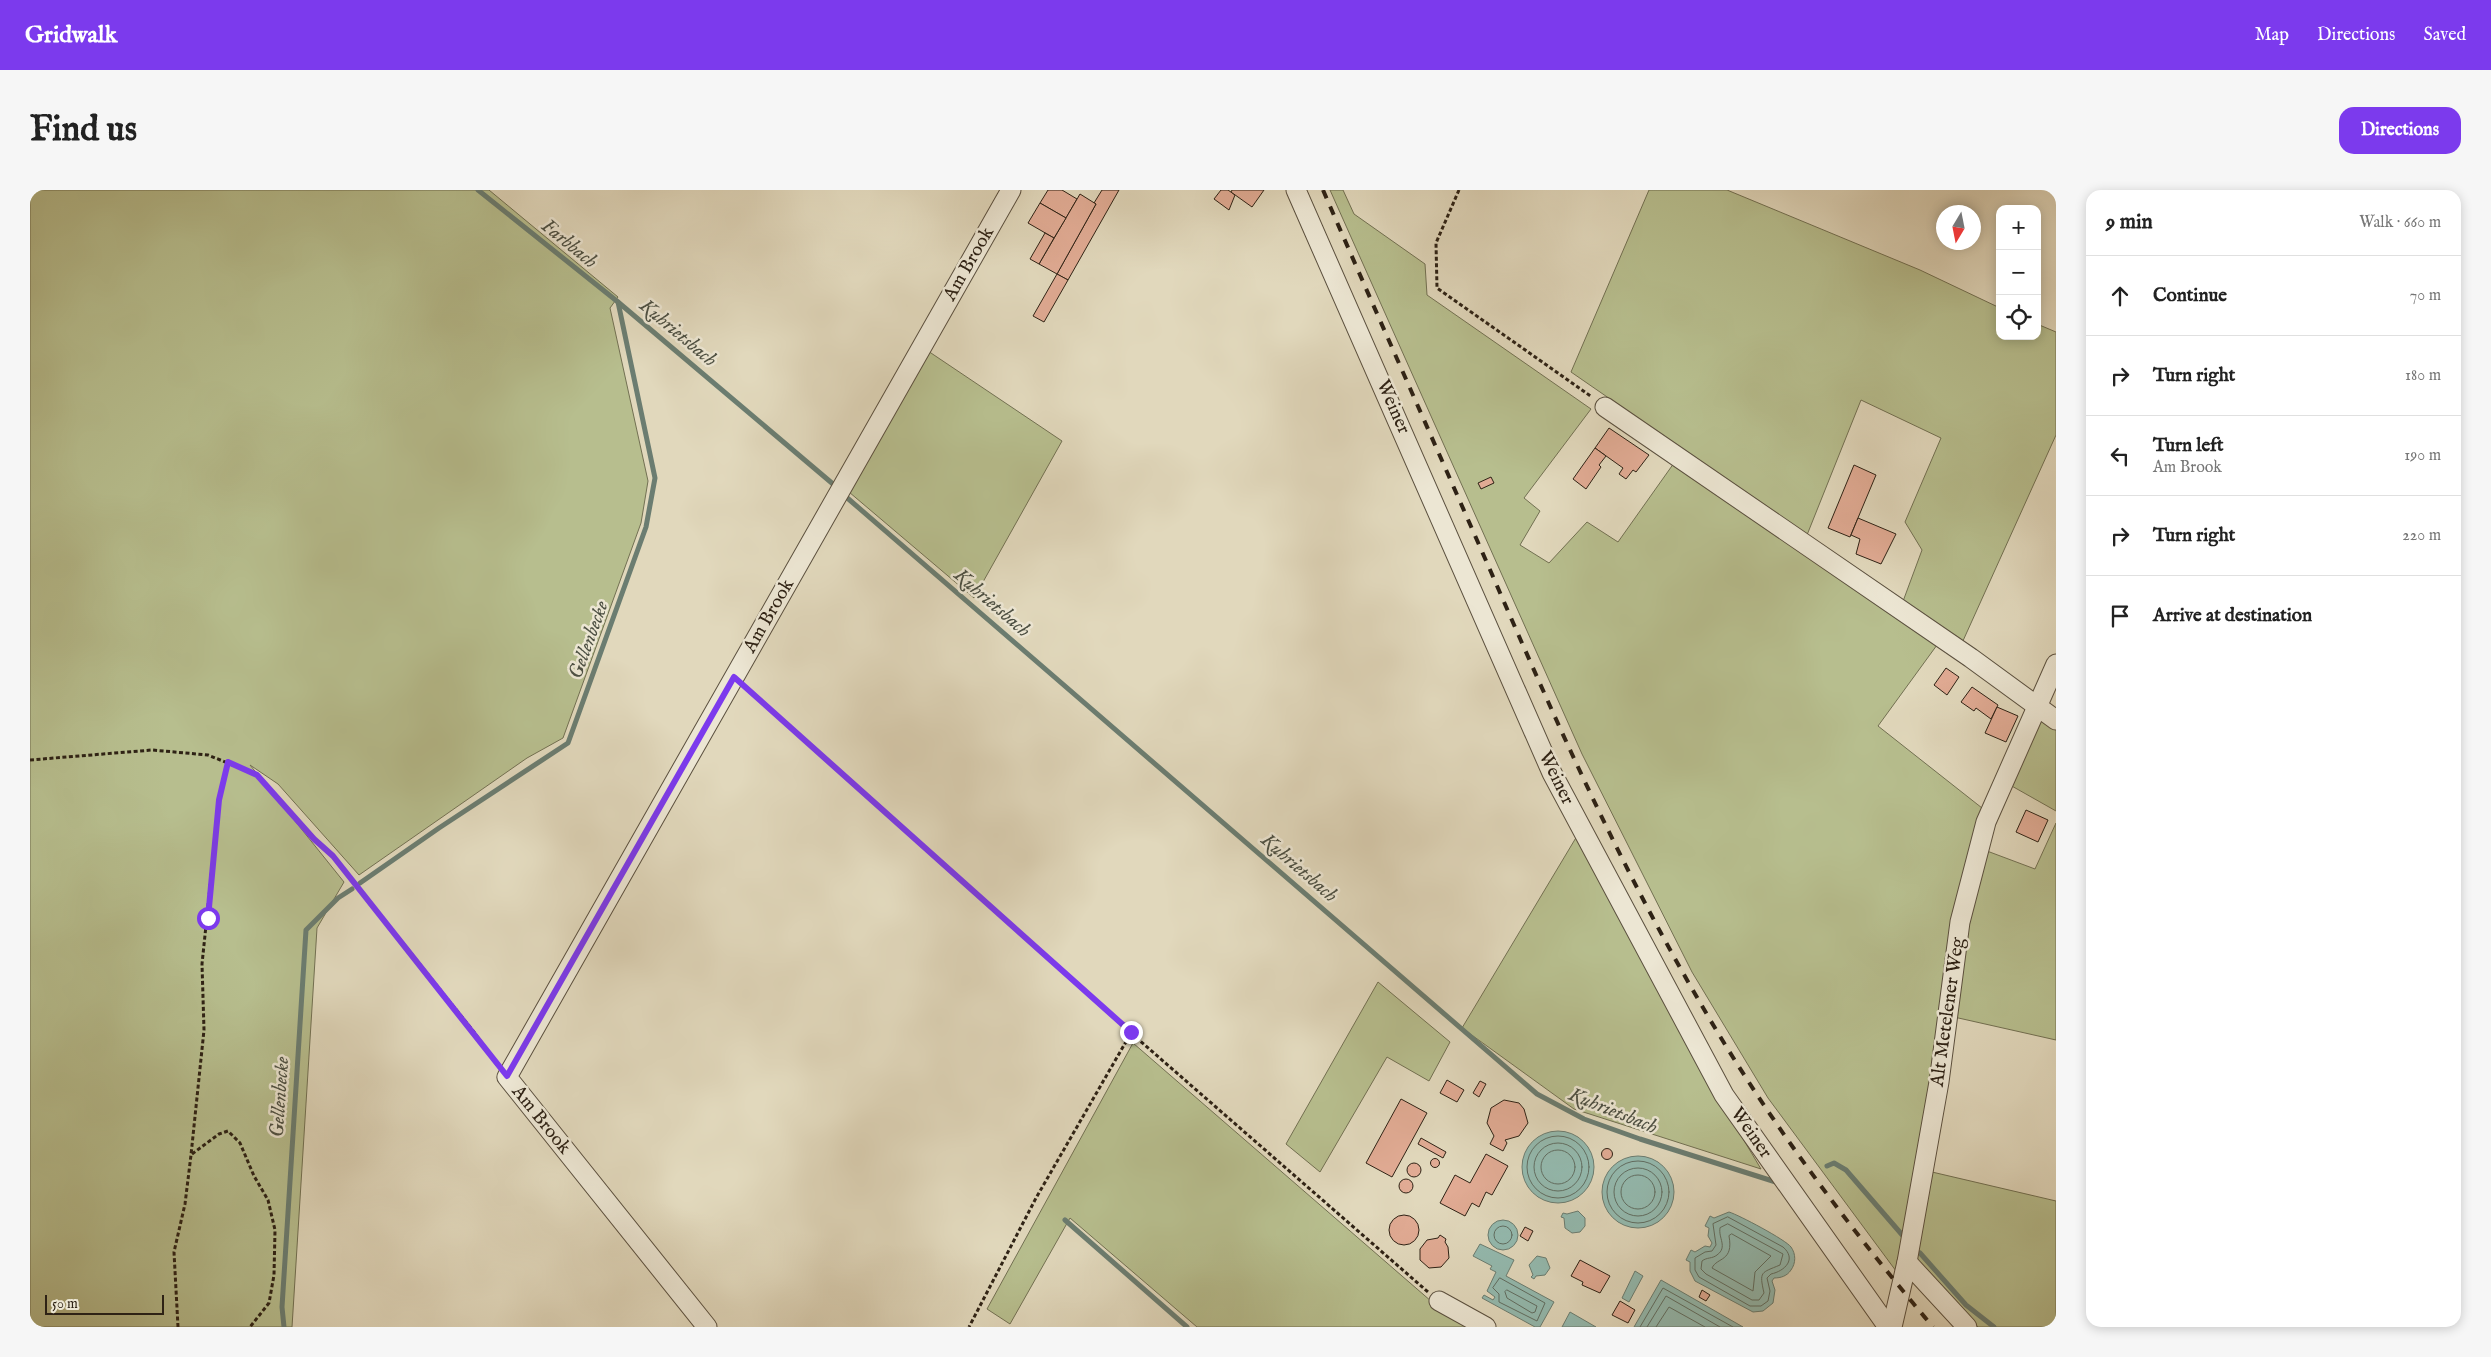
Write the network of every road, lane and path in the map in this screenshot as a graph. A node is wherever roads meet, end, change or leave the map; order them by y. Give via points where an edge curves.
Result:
1 (1011, 190) edge
2 (1296, 190) edge
3 (1459, 190) edge
4 (1605, 407) joint
5 (2056, 664) edge
6 (734, 677) junction
7 (2036, 706) junction
8 (2056, 720) edge
9 (30, 760) edge
10 (228, 762) junction
11 (1131, 1032) junction
12 (507, 1076) junction
13 (190, 1155) junction
14 (1907, 1262) junction
15 (1439, 1301) joint
16 (178, 1327) edge
17 (250, 1327) edge
18 (707, 1327) edge
19 (969, 1327) edge
20 (1486, 1327) edge
21 (1888, 1327) edge
22 (1892, 1327) edge
23 (1967, 1327) edge

1 - 6 street, Am Brook
2 - 21 street, Weiner via 1552,773 1724,1095
3 - 4 path via 1436,243 1437,288
4 - 7 street
5 - 7 street, Alt Metelener Weg
6 - 11 path
6 - 12 street, Am Brook
7 - 8 street
7 - 14 street, Alt Metelener Weg via 1986,822 1960,922 1939,1082
9 - 10 path via 152,750 208,755
10 - 12 path via 257,775 333,856
10 - 13 path via 219,800 202,964 204,1030
11 - 15 path
11 - 19 path via 1036,1198
12 - 18 street, Am Brook
13 - 16 path via 185,1204 174,1252
13 - 17 path via 228,1130 240,1143 268,1200 275,1230 274,1275 269,1303
14 - 22 street, Alt Metelener Weg
14 - 23 street
15 - 20 street

